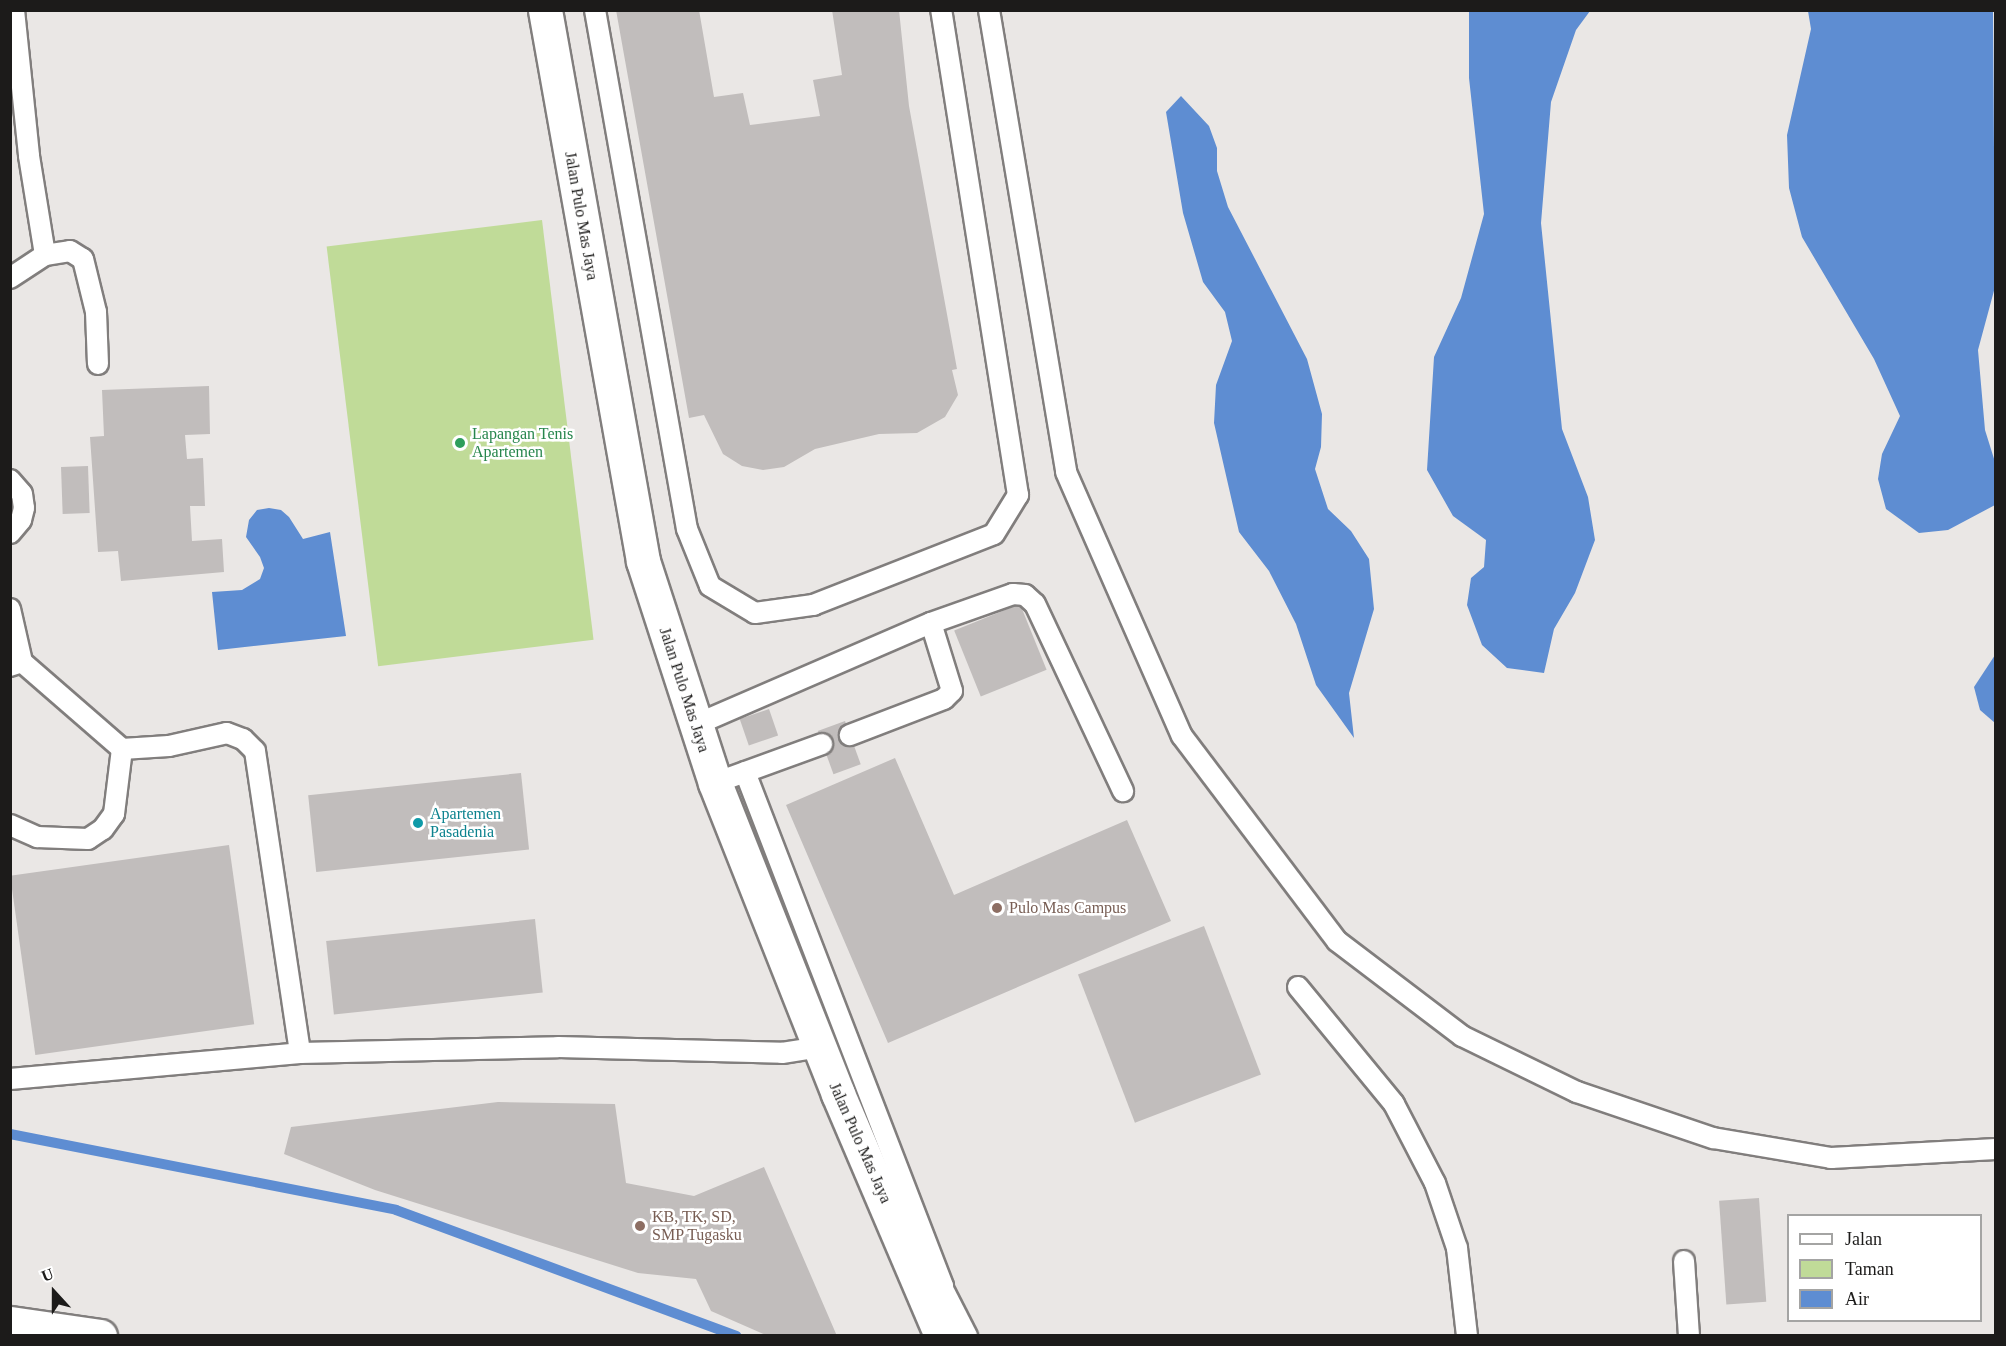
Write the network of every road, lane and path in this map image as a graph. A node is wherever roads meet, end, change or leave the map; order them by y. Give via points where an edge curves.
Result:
1 (14, 10) edge
2 (545, 10) edge
3 (595, 10) edge
4 (941, 10) edge
5 (989, 10) edge
6 (45, 255) junction
7 (10, 278) edge
8 (98, 363) dead end
9 (10, 480) edge
10 (10, 533) edge
11 (10, 609) edge
12 (931, 622) junction
13 (16, 664) edge
14 (695, 725) junction
15 (850, 735) dead end
16 (822, 744) dead end
17 (122, 749) junction
18 (745, 772) junction
19 (715, 783) junction
20 (1123, 791) dead end
21 (10, 825) edge
22 (1298, 987) dead end
23 (819, 1047) junction
24 (300, 1053) junction
25 (10, 1079) edge
26 (1995, 1149) edge
27 (1684, 1261) dead end
28 (937, 1297) junction
29 (10, 1323) edge
30 (100, 1335) edge
31 (941, 1335) edge
32 (967, 1335) edge
33 (1467, 1335) edge
34 (1689, 1335) edge

1 - 6 lane via 29,156
2 - 14 street, Jalan Pulo Mas Jaya via 643,561
3 - 4 lane via 687,529 710,586 755,613 813,605 994,534 1018,495
5 - 26 lane via 1066,472 1182,736 1337,941 1462,1036 1577,1092 1713,1138 1831,1158
6 - 7 lane
6 - 8 lane via 70,251 83,259 96,312
9 - 10 lane via 22,494 24,507 21,520
11 - 13 lane
12 - 14 lane
12 - 15 lane via 952,691 944,699
12 - 20 lane via 1013,594 1025,595 1035,604
13 - 17 lane
14 - 19 street, Jalan Pulo Mas Jaya
16 - 18 lane
17 - 21 lane via 114,814 103,829 88,839 38,837
17 - 24 lane via 169,746 227,734 243,739 255,751
18 - 19 lane
18 - 28 lane
19 - 23 street, Jalan Pulo Mas Jaya
22 - 33 lane via 1394,1104 1435,1183 1457,1248
23 - 24 lane via 782,1053 664,1047
23 - 28 street, Jalan Pulo Mas Jaya
24 - 25 lane
27 - 34 lane
28 - 31 street, Jalan Pulo Mas Jaya
28 - 32 lane
29 - 30 street

